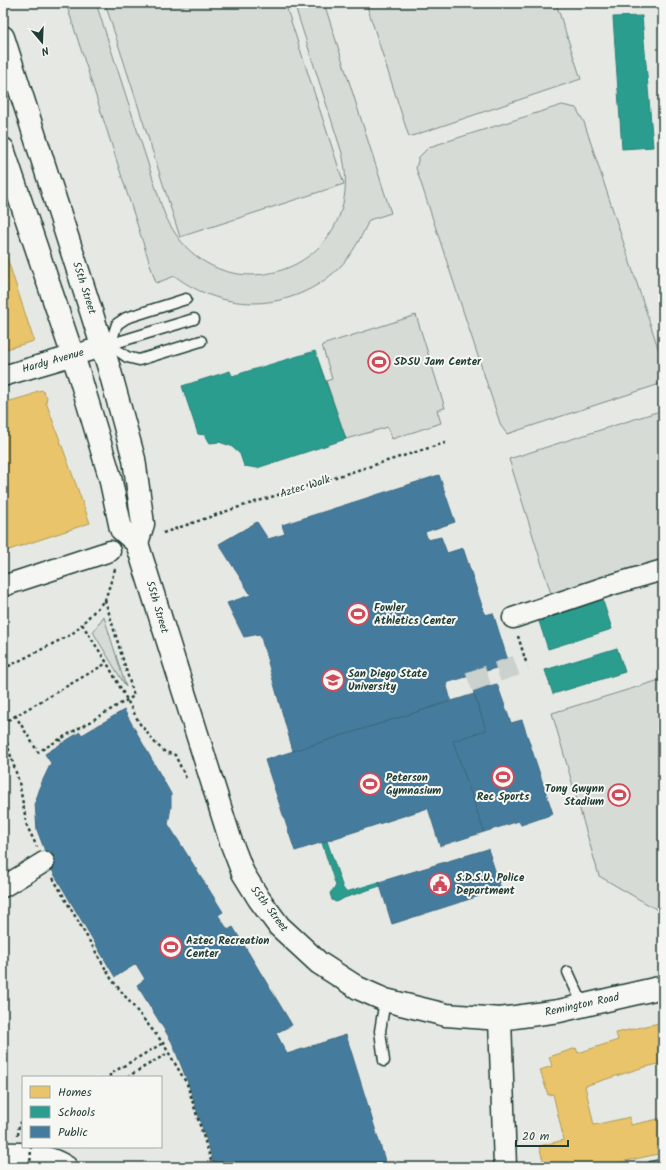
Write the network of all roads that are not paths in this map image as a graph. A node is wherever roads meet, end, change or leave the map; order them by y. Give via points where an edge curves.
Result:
1 (3, 37) edge
2 (3, 149) edge
3 (186, 299) dead end
4 (194, 319) dead end
5 (200, 341) dead end
6 (106, 346) junction
7 (73, 356) junction
8 (3, 376) edge
9 (137, 543) junction
10 (113, 560) road end
11 (663, 570) edge
12 (3, 586) edge
13 (513, 618) road end
14 (44, 862) road end
15 (3, 887) edge
16 (568, 972) dead end
17 (663, 987) edge
18 (385, 1000) junction
19 (583, 1005) junction
20 (500, 1019) junction
21 (384, 1061) dead end
22 (3, 1154) edge
23 (663, 1165) edge
24 (66, 1167) edge
25 (505, 1167) edge
26 (652, 1167) edge

1 - 6 street, 55th Street
2 - 7 street
3 - 6 lane via 126,318 117,324
4 - 6 lane
5 - 6 lane via 140,360 127,357
6 - 7 street, Hardy Avenue
6 - 9 street, 55th Street via 134,459 143,524
7 - 8 street, Hardy Avenue
7 - 9 street via 110,477 121,529
9 - 18 street, 55th Street via 194,729 243,873 279,926 319,962 358,988
10 - 12 street
11 - 13 street
14 - 15 street
16 - 19 lane
17 - 19 street, Remington Road
18 - 20 street, 55th Street via 446,1015
18 - 21 lane via 380,1031
19 - 20 street, Remington Road
20 - 25 street
22 - 24 street via 40,1156
23 - 26 lane

